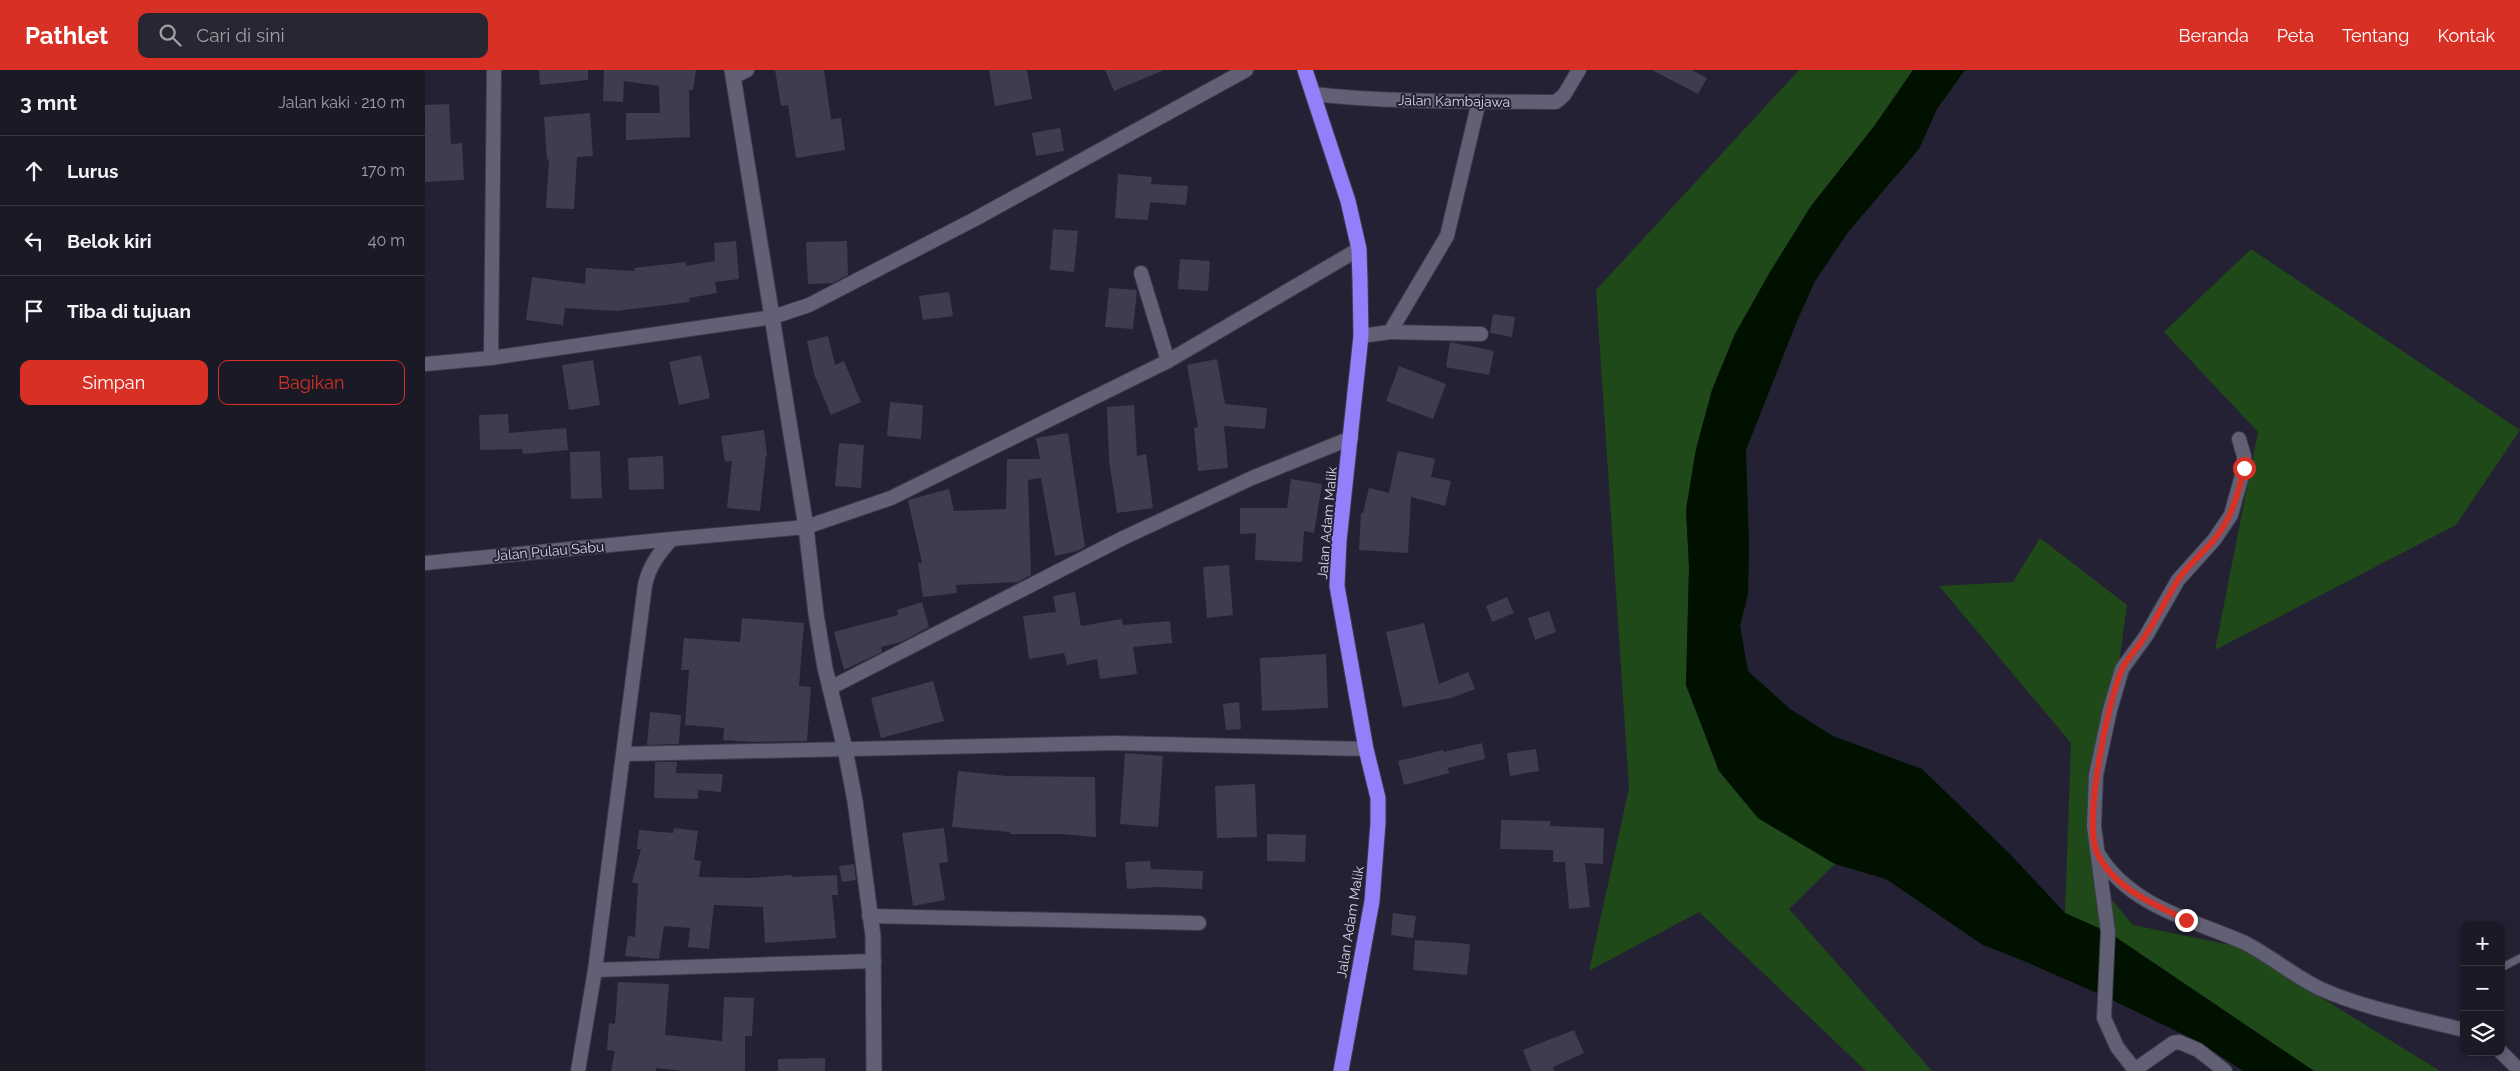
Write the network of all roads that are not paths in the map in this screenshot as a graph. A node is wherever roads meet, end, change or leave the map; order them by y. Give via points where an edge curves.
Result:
1 (494, 70) edge
2 (747, 70) edge
3 (1245, 70) edge
4 (1305, 70) edge
5 (1579, 70) edge
6 (733, 74) edge
7 (1313, 94) junction
8 (1479, 101) junction
9 (1359, 249) junction
10 (1141, 273) dead end
11 (773, 318) junction
12 (1390, 332) junction
13 (1481, 334) dead end
14 (1361, 336) junction
15 (491, 358) junction
16 (1168, 361) junction
17 (425, 364) edge
18 (1351, 438) junction
19 (2239, 439) dead end
20 (806, 527) junction
21 (672, 539) junction
22 (425, 563) edge
23 (830, 688) junction
24 (845, 749) junction
25 (1366, 749) junction
26 (625, 754) junction
27 (2096, 852) junction
28 (869, 916) junction
29 (1199, 923) dead end
30 (2520, 958) edge
31 (875, 961) junction
32 (2505, 966) edge
33 (595, 970) junction
34 (2460, 1029) edge
35 (2505, 1056) edge
36 (2134, 1070) edge
37 (578, 1071) edge
38 (874, 1071) edge
39 (1341, 1071) edge
40 (2225, 1071) edge
41 (2519, 1071) edge

1 - 15 street
2 - 6 street
3 - 11 street via 966,224 809,305
4 - 7 highway, Jalan Adam Malik
5 - 8 street, Jalan Kambajawa via 1568,90 1556,102
6 - 11 street
7 - 8 street, Jalan Kambajawa via 1357,99
7 - 9 highway, Jalan Adam Malik via 1346,194
8 - 12 street via 1447,236
9 - 14 highway, Jalan Adam Malik
9 - 16 street, Jalan Pulau Sabu
10 - 16 street
11 - 15 street
11 - 20 street
12 - 13 street
12 - 14 street
14 - 18 highway, Jalan Adam Malik
15 - 17 street
16 - 20 street, Jalan Pulau Sabu via 891,498
18 - 23 street via 1252,478 1123,538
18 - 25 highway, Jalan Adam Malik via 1337,586
19 - 27 street via 2244,468 2231,515 2214,540 2178,580 2146,636 2122,669 2097,775
20 - 21 street, Jalan Pulau Sabu
20 - 23 street via 816,614
21 - 22 street, Jalan Pulau Sabu
21 - 26 street via 647,572
23 - 24 street
24 - 25 street via 1114,743
24 - 26 street
24 - 28 street via 855,801
25 - 39 highway, Jalan Adam Malik via 1378,798 1377,854 1372,901
26 - 33 street
27 - 34 street via 2105,867 2128,889 2186,920 2244,943 2291,974 2349,1000
27 - 36 street via 2108,932 2104,1018 2117,1047
28 - 29 street
28 - 31 street
30 - 32 lane
31 - 33 street
31 - 38 street
33 - 37 street
35 - 41 street
36 - 40 street via 2179,1042 2198,1050

